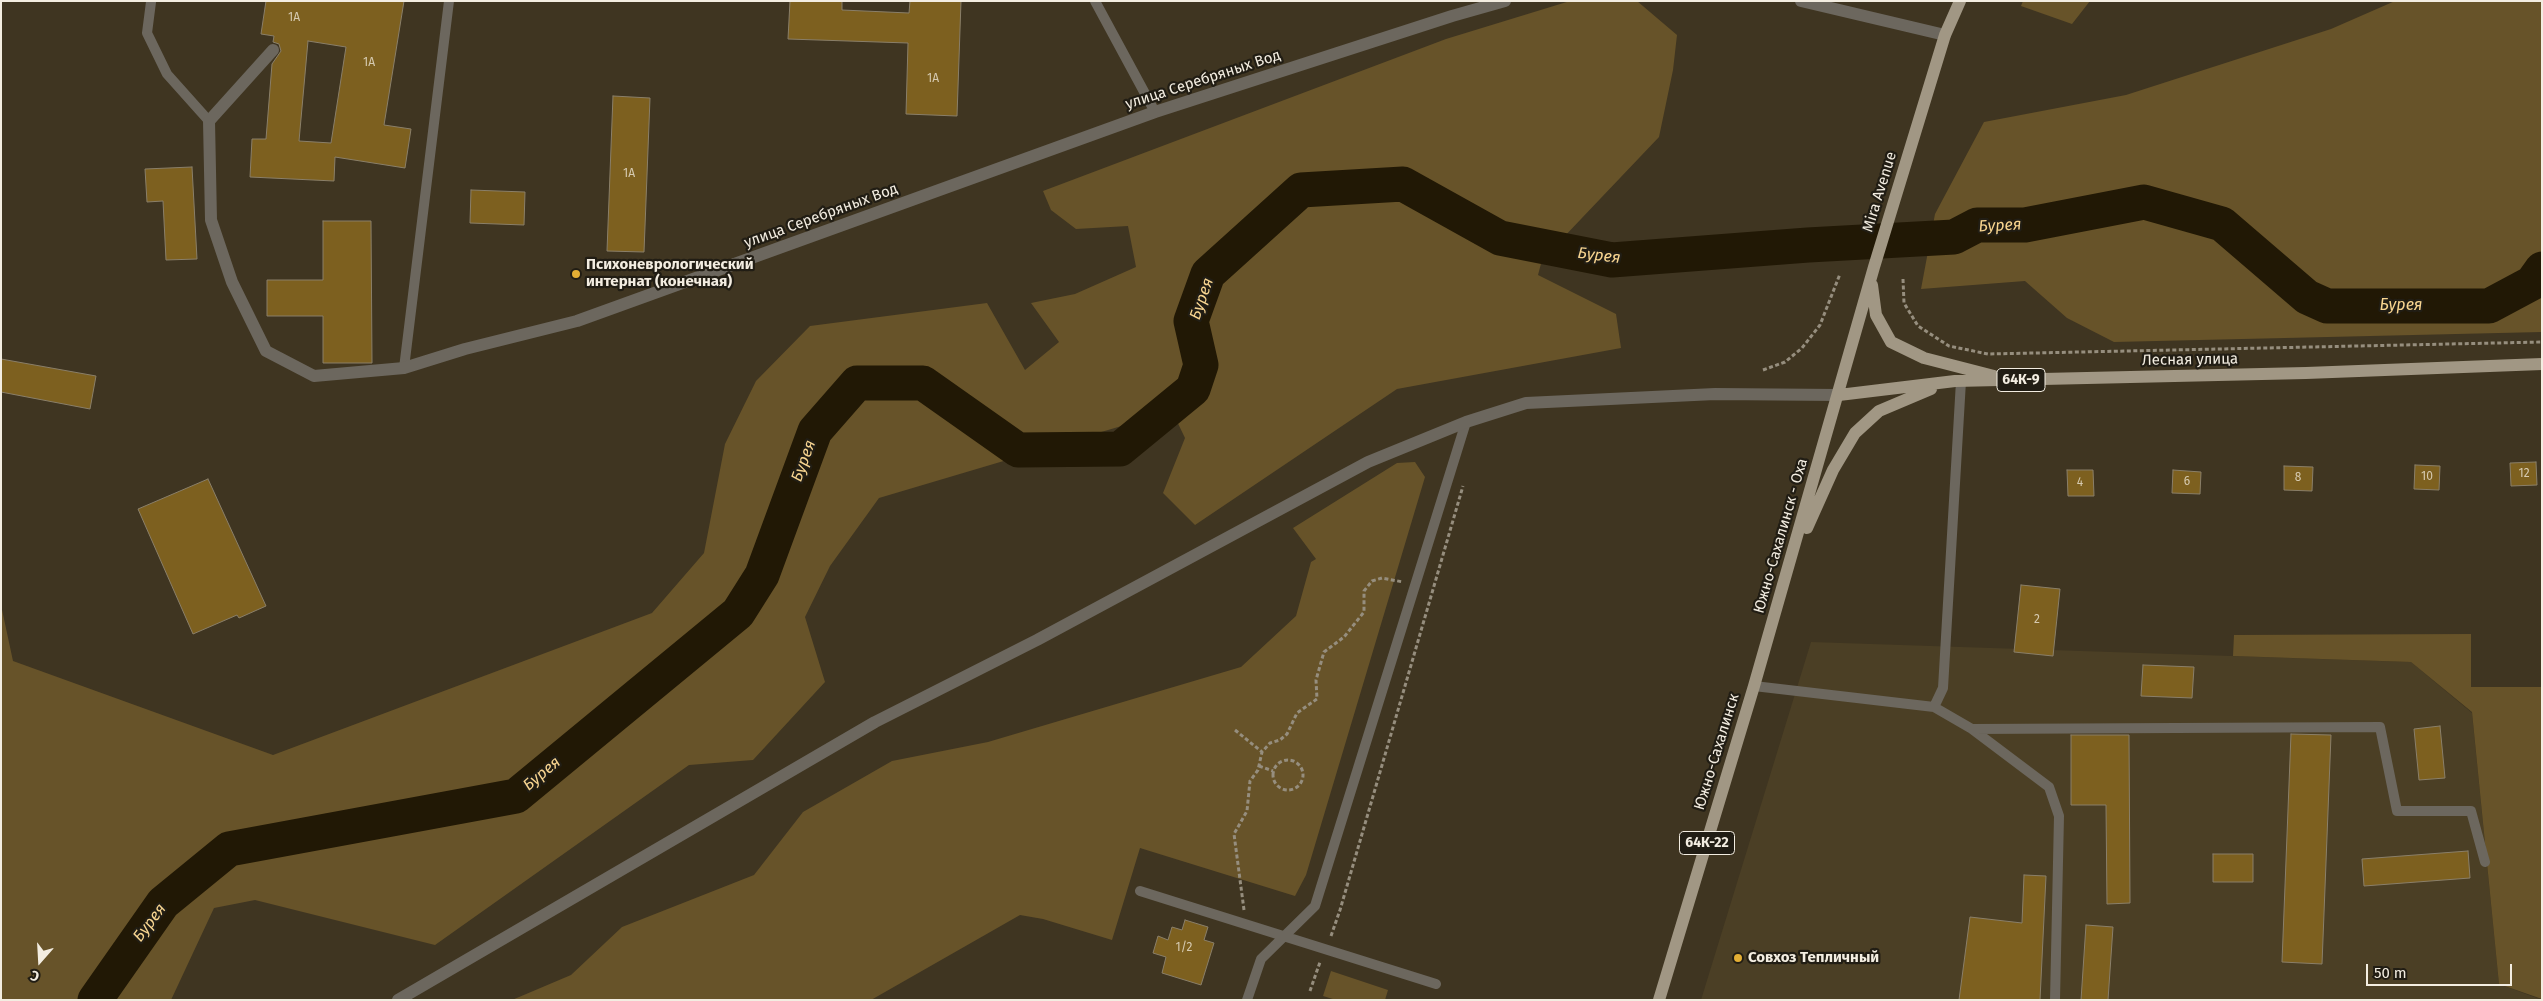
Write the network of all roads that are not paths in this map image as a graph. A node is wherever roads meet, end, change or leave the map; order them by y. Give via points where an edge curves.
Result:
1 (449, 1) edge
2 (1095, 1) edge
3 (1505, 1) edge
4 (1801, 1) edge
5 (1960, 1) edge
6 (151, 2) edge
7 (1945, 35) junction
8 (273, 50) dead end
9 (1156, 112) junction
10 (209, 121) junction
11 (1873, 273) junction
12 (2542, 364) edge
13 (404, 368) junction
14 (2011, 380) junction
15 (1961, 381) junction
16 (1945, 383) junction
17 (1839, 395) junction
18 (1466, 422) junction
19 (1788, 568) junction
20 (1754, 686) junction
21 (1934, 707) junction
22 (1972, 729) junction
23 (2485, 862) dead end
24 (1140, 891) dead end
25 (1285, 935) junction
26 (1436, 984) dead end
27 (398, 1000) edge
28 (1247, 1000) edge
29 (1660, 1000) edge
30 (2055, 1000) edge

1 - 13 lane
2 - 9 lane
3 - 9 street, улица Серебряных Вод
4 - 7 street
5 - 7 main road, Mira Avenue
6 - 10 lane via 147,32 167,74
7 - 11 main road, Mira Avenue
8 - 10 street
9 - 13 street, улица Серебряных Вод via 577,321
10 - 13 street, улица Серебряных Вод via 211,220 232,282 266,351 314,376
11 - 14 main road via 1876,315 1892,342 1924,358
11 - 17 main road, Mira Avenue
12 - 14 main road, Лесная улица / 64К-9
14 - 15 main road, Лесная улица / 64К-9
15 - 16 main road, Лесная улица / 64К-9
15 - 21 lane via 1943,688
16 - 17 main road, Лесная улица / 64К-9
16 - 19 main road via 1879,411 1855,433 1833,470
17 - 18 street via 1715,394 1526,403
17 - 19 main road, Южно-Сахалинск - Оха / 64К-22
18 - 25 lane via 1314,906
18 - 27 street via 1368,462 1037,640 875,722
19 - 20 main road, Южно-Сахалинск - Оха / 64К-22
20 - 21 lane
20 - 29 main road, Южно-Сахалинск / 64К-22
21 - 22 lane
22 - 23 lane via 2380,727 2397,812 2471,811
22 - 30 lane via 2049,787 2059,816
24 - 25 lane
25 - 26 lane
25 - 28 lane via 1261,958

